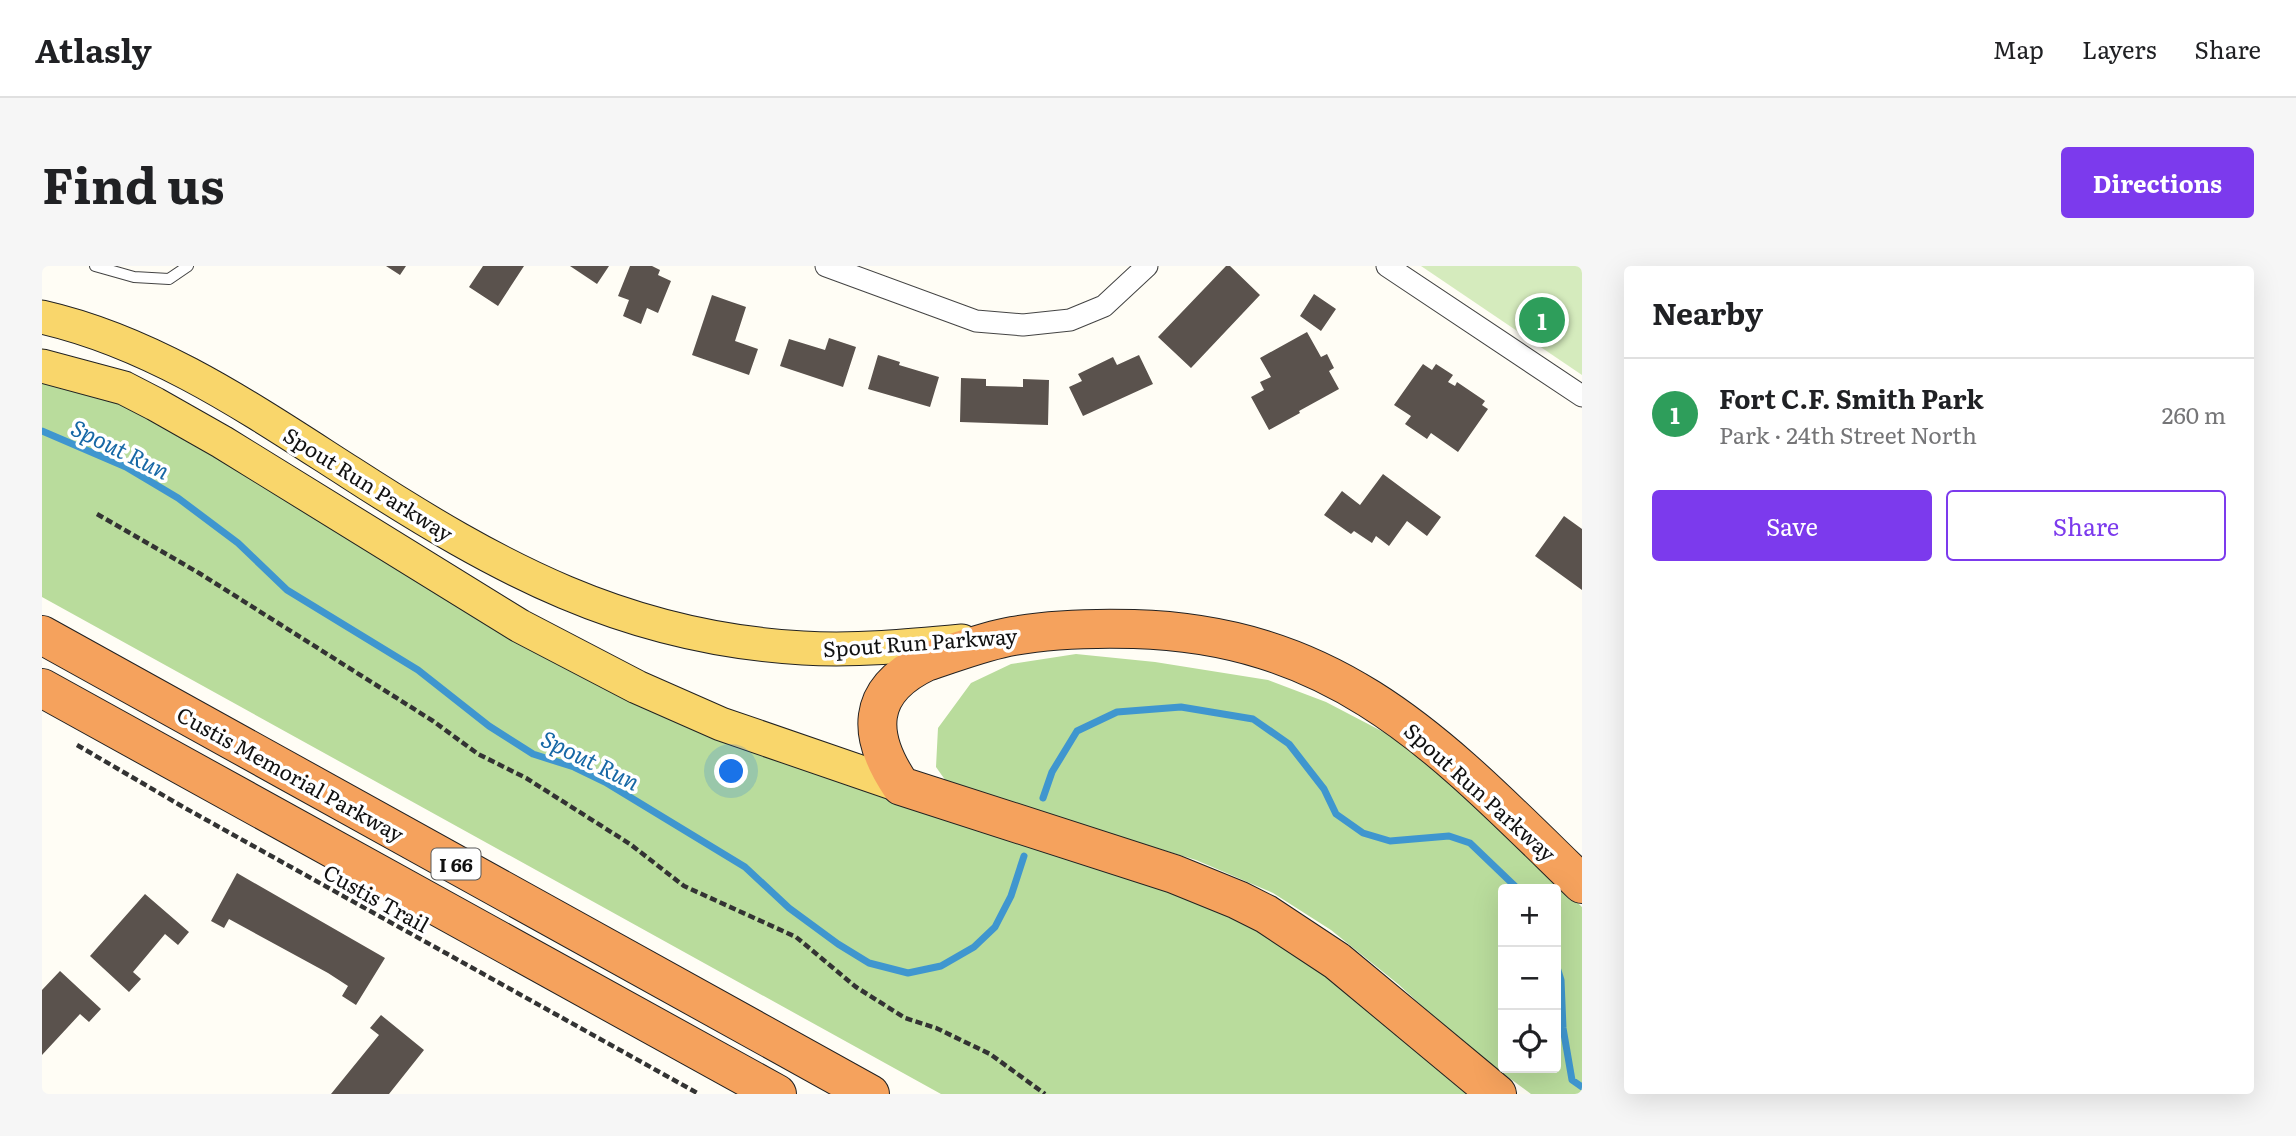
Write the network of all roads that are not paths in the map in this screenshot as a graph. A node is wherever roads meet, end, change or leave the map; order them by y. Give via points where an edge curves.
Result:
1 (95, 266) edge
2 (188, 266) edge
3 (826, 266) edge
4 (1147, 266) edge
5 (1388, 266) edge
6 (52, 317) edge
7 (42, 353) edge
8 (42, 366) edge
9 (124, 388) junction
10 (1582, 396) edge
11 (42, 635) edge
12 (1012, 636) junction
13 (42, 688) edge
14 (901, 786) junction
15 (1582, 884) edge
16 (777, 1094) edge
17 (870, 1094) edge
18 (1497, 1094) edge

1 - 2 lane via 134,278 169,279
3 - 4 street via 976,321 1023,325 1070,320 1104,306
5 - 10 street
6 - 12 main road, Spout Run Parkway via 172,365 458,540 538,582 620,615 710,637 803,648 907,646
7 - 9 main road
8 - 9 main road, Spout Run Parkway
9 - 14 main road, Spout Run Parkway via 187,421 559,648 721,724
11 - 17 highway, Custis Memorial Parkway / I 66
12 - 14 highway via 926,662 904,674 888,692 879,712 878,745
12 - 15 highway, Spout Run Parkway via 1091,629 1187,632 1237,641 1309,665 1357,690 1428,741
13 - 16 highway, I 66
14 - 18 highway, Spout Run Parkway via 1174,874 1266,914 1337,961

